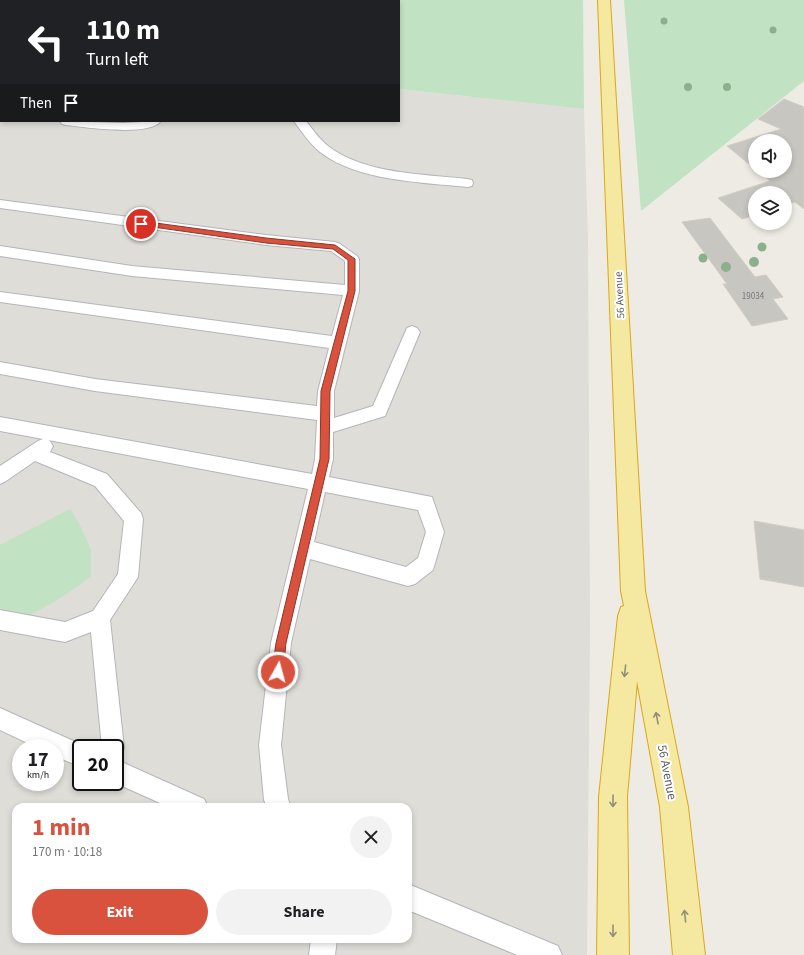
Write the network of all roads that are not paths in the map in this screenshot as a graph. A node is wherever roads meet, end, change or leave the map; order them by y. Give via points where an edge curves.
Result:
1 (604, 0) edge
2 (78, 122) edge
3 (152, 122) edge
4 (301, 122) edge
5 (467, 183) dead end
6 (0, 204) edge
7 (0, 251) edge
8 (352, 291) junction
9 (0, 297) edge
10 (412, 332) dead end
11 (338, 343) junction
12 (0, 368) edge
13 (325, 421) junction
14 (0, 424) edge
15 (59, 435) junction
16 (34, 453) junction
17 (0, 476) edge
18 (319, 482) junction
19 (303, 548) junction
20 (633, 591) junction
21 (100, 618) junction
22 (0, 620) edge
23 (0, 719) edge
24 (112, 739) edge
25 (72, 752) edge
26 (124, 773) edge
27 (187, 803) edge
28 (277, 803) edge
29 (412, 899) edge
30 (324, 943) edge
31 (322, 955) edge
32 (549, 955) edge
33 (613, 955) edge
34 (689, 955) edge

1 - 20 highway, 56 Avenue
2 - 3 lane via 126,126
4 - 5 lane via 324,148 343,160 373,170
6 - 8 lane via 335,247 352,259
7 - 8 lane via 132,271
8 - 11 lane
9 - 11 lane
10 - 13 lane via 379,410
11 - 13 lane via 326,391
12 - 13 lane
13 - 18 lane via 324,459
14 - 15 lane
15 - 16 lane
15 - 18 lane
16 - 17 lane
16 - 21 lane via 101,480 134,519 128,577
18 - 19 lane
18 - 19 lane via 425,503 435,532 426,564 408,577
19 - 28 lane via 281,643 270,745
20 -> 33 highway, 56 Avenue via 612,797
34 -> 20 highway, 56 Avenue via 674,807
21 - 22 lane via 65,632
21 - 24 lane
23 - 25 lane
26 - 27 lane
29 - 32 lane
30 - 31 lane

